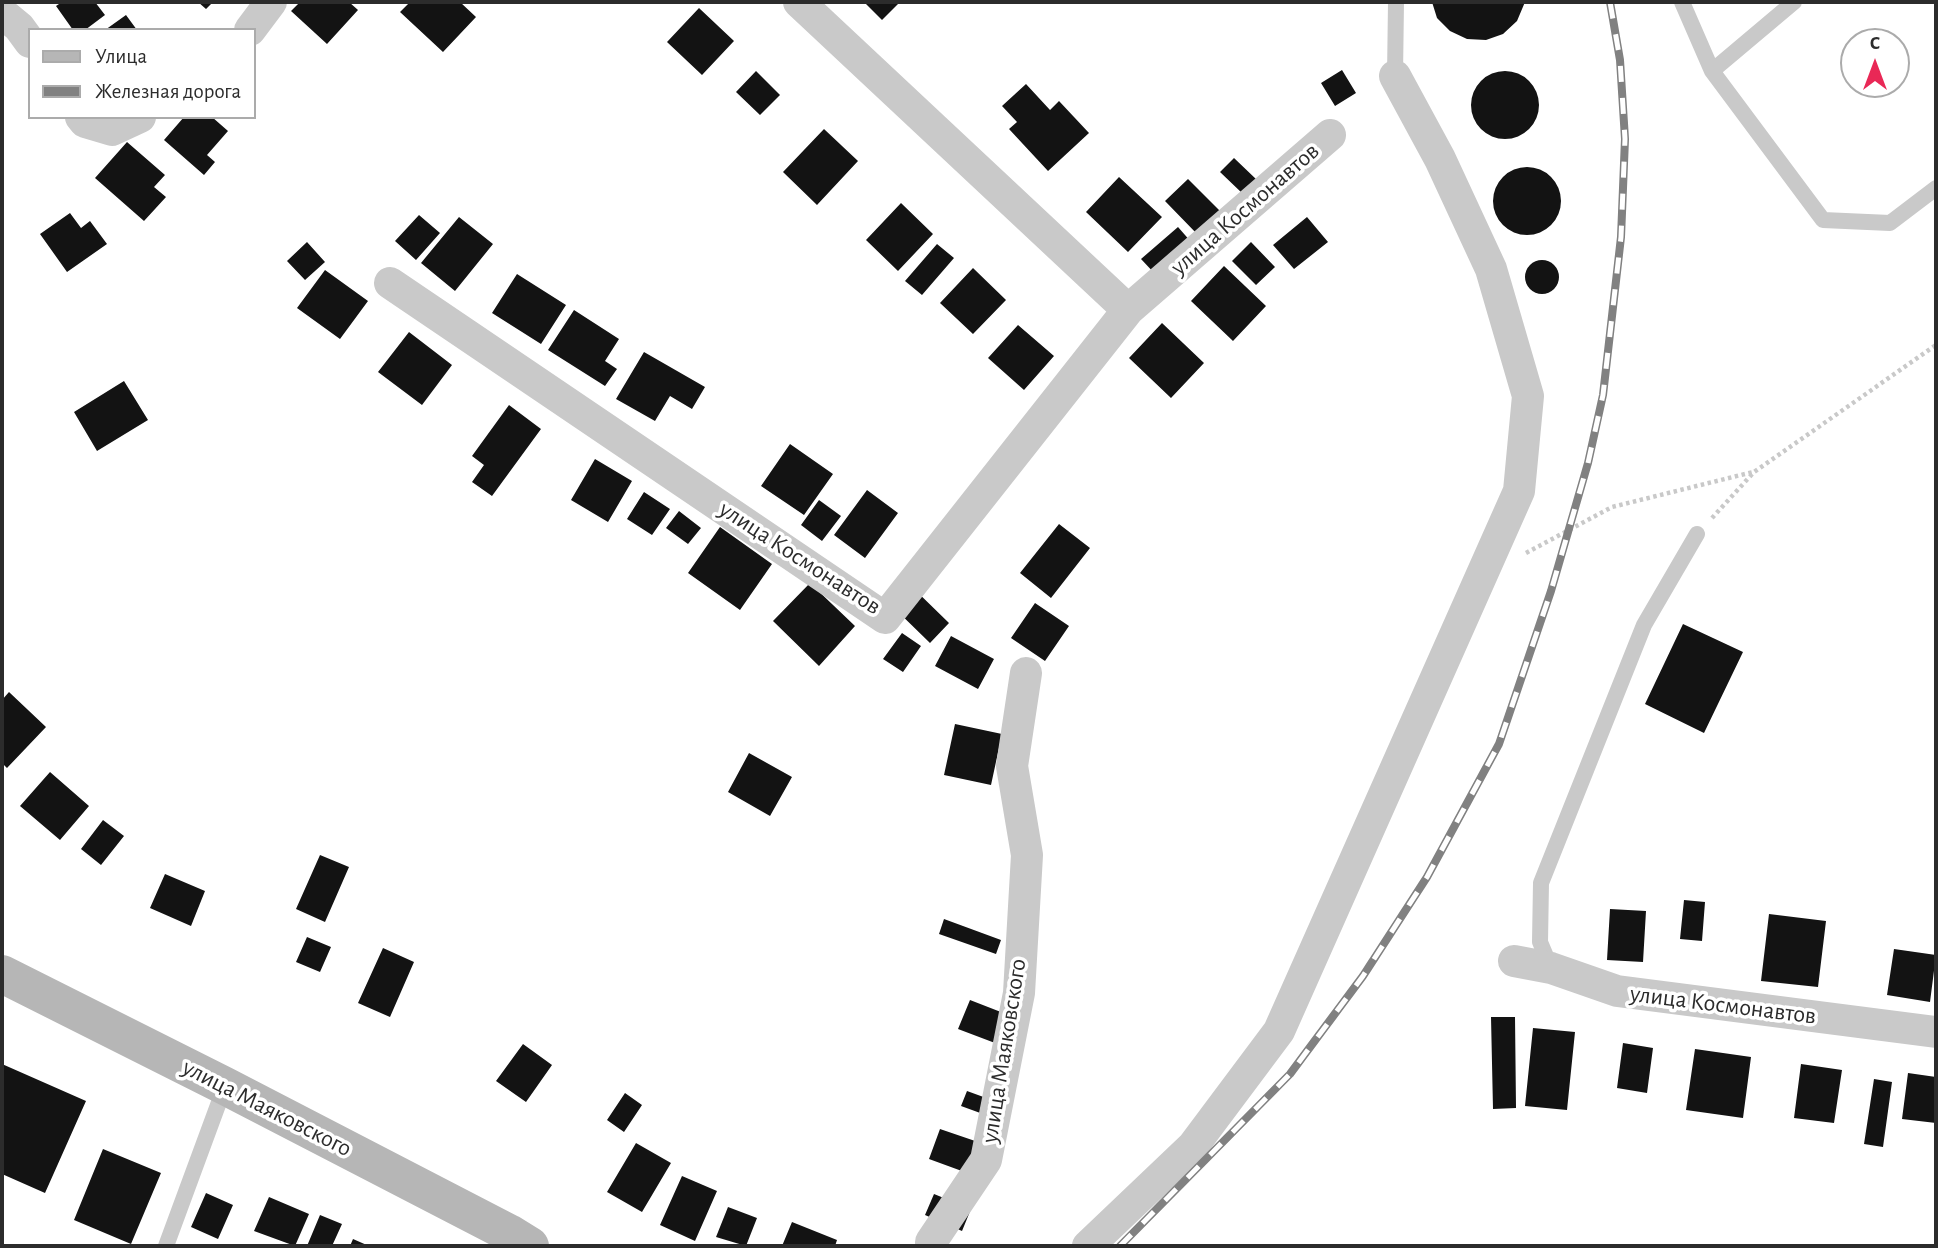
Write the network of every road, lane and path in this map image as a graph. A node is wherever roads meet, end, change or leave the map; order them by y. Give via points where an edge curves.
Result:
1 (271, 2) edge
2 (799, 2) edge
3 (1396, 2) edge
4 (1682, 2) edge
5 (1794, 2) edge
6 (2, 13) edge
7 (252, 28) edge
8 (28, 39) edge
9 (1712, 71) junction
10 (1395, 76) joint
11 (83, 119) edge
12 (136, 119) edge
13 (1330, 135) dead end
14 (1936, 188) edge
15 (390, 283) dead end
16 (1128, 310) junction
17 (1936, 345) edge
18 (1754, 472) junction
19 (1697, 534) joint
20 (1524, 554) dead end
21 (1026, 673) dead end
22 (1514, 961) dead end
23 (1551, 968) junction
24 (2, 974) edge
25 (1936, 1032) edge
26 (225, 1086) junction
27 (166, 1246) edge
28 (530, 1246) edge
29 (931, 1246) edge
30 (1088, 1246) edge

1 - 7 street
2 - 16 street
3 - 10 lane
4 - 9 lane
5 - 9 lane
6 - 8 street
9 - 14 lane via 1823,220 1890,223
10 - 30 street via 1440,159 1491,270 1528,396 1519,491 1279,1031 1193,1146
11 - 12 street via 112,130
13 - 16 street, улица Космонавтов
15 - 16 street, улица Космонавтов via 885,618
17 - 18 path
18 - 19 path
18 - 20 path via 1612,507
19 - 23 lane via 1644,625 1541,883 1540,942
21 - 29 street, улица Маяковского via 1012,766 1027,855 1019,993 986,1160
22 - 23 street, улица Космонавтов
23 - 25 street, улица Космонавтов via 1617,991
24 - 26 main road, улица Маяковского
26 - 27 lane
26 - 28 main road, улица Маяковского

